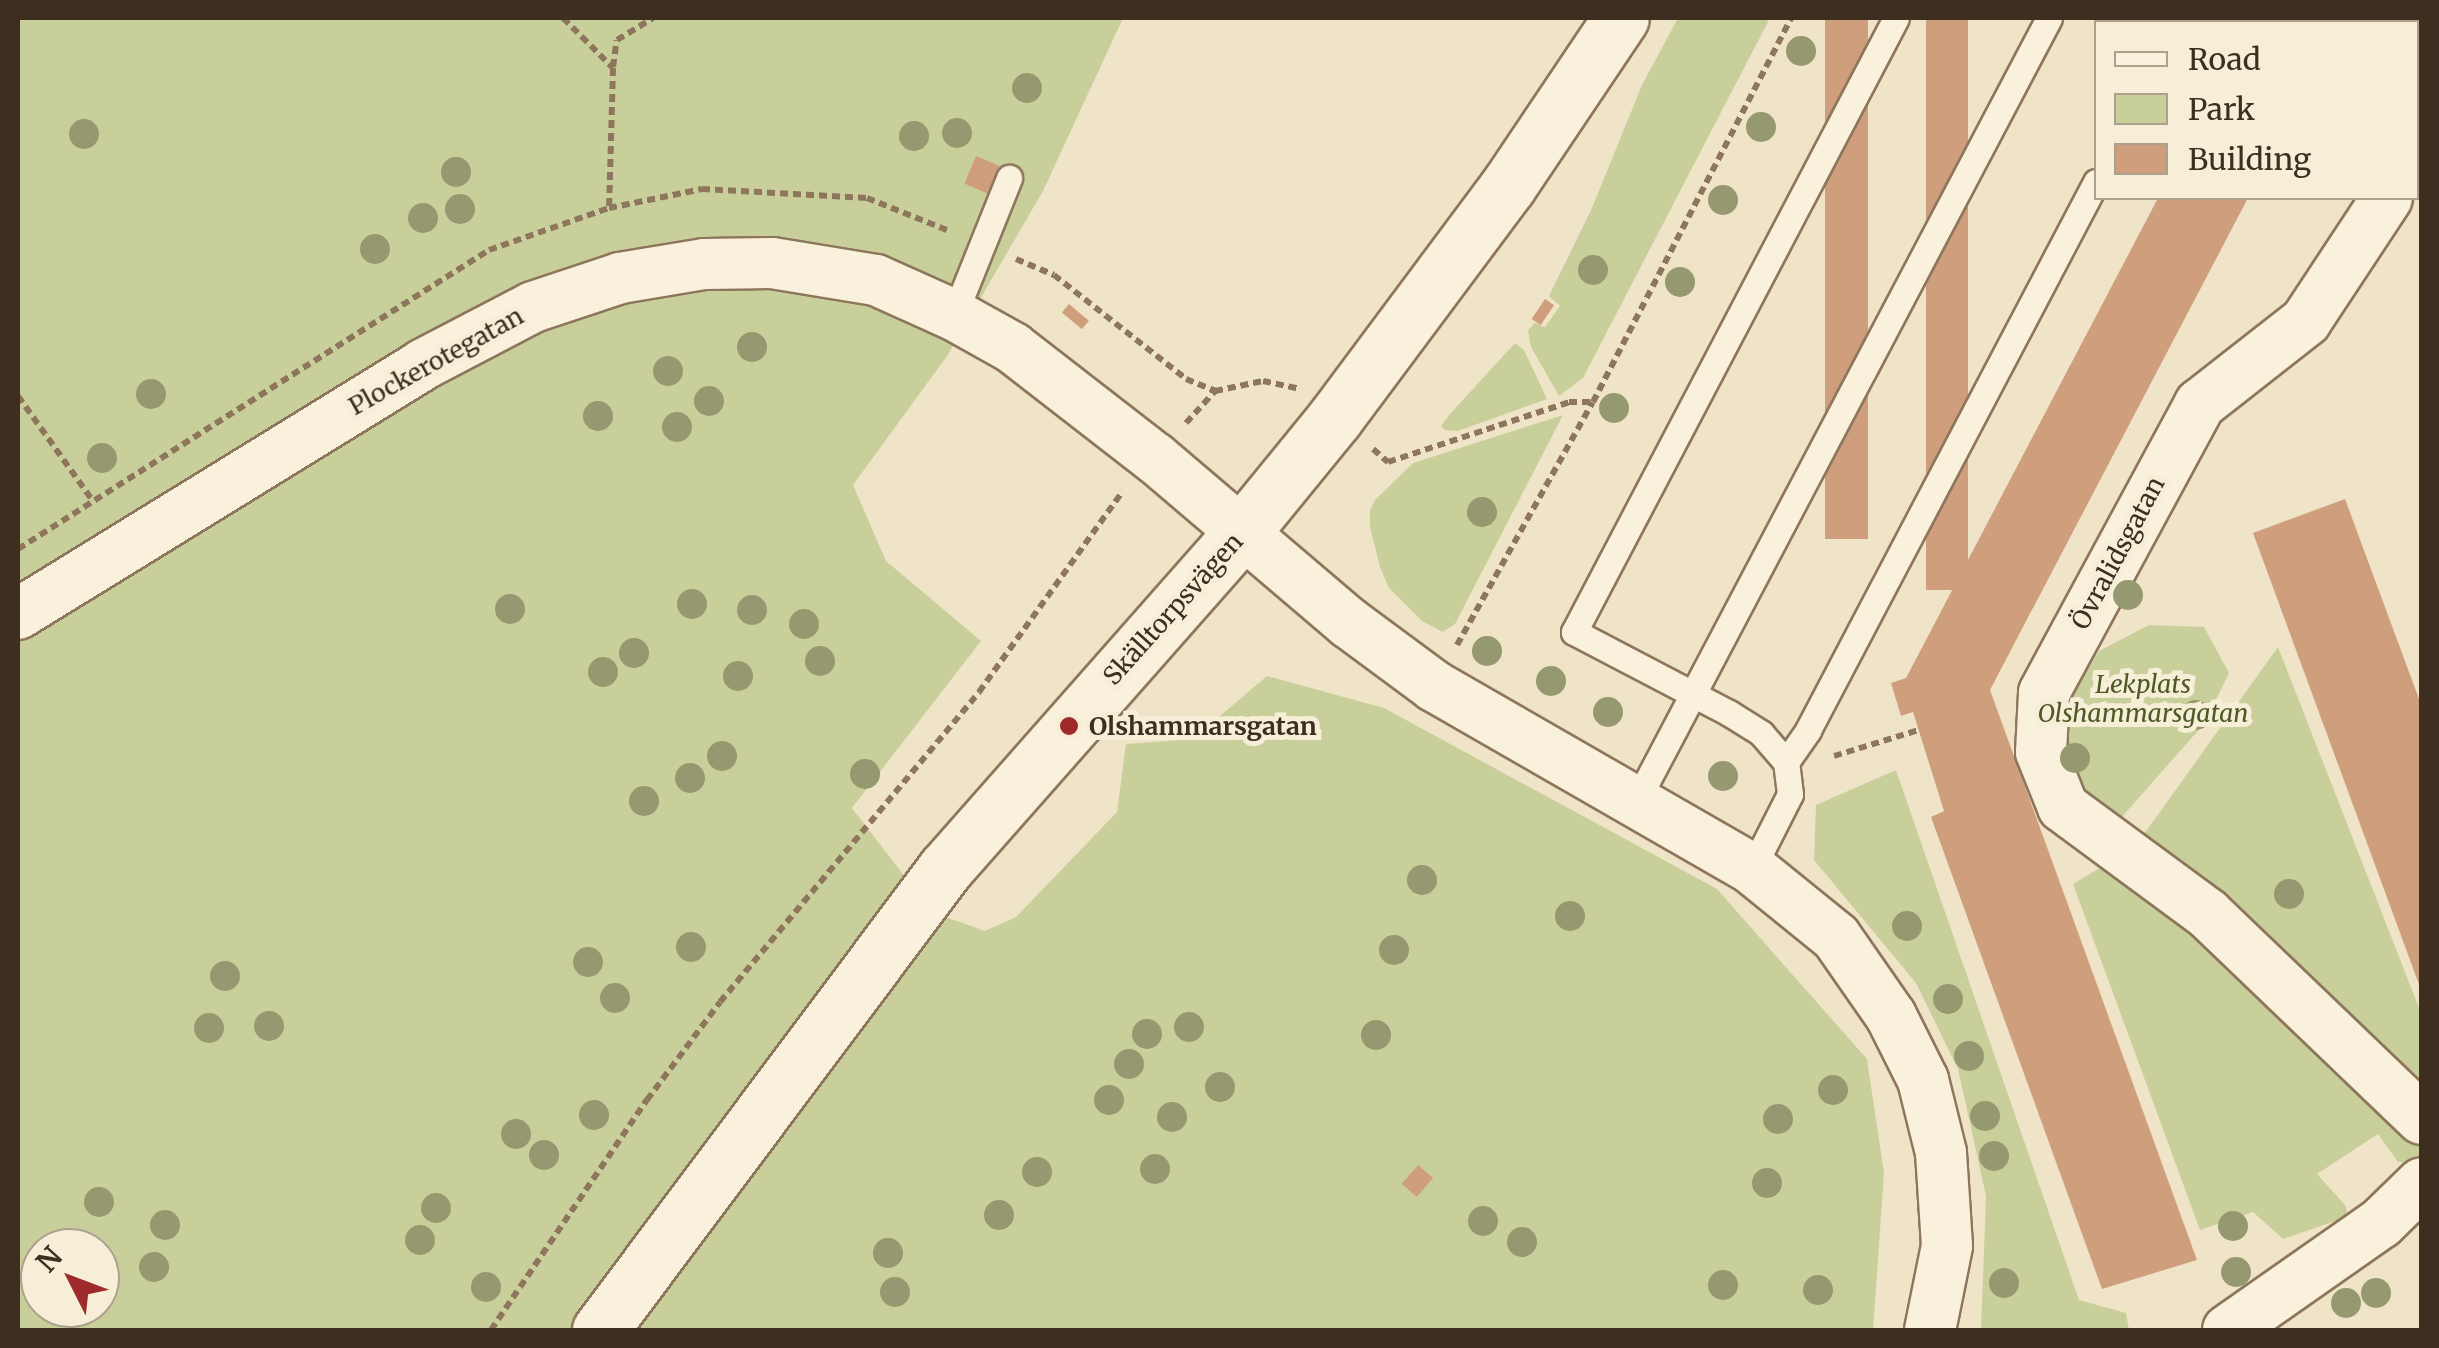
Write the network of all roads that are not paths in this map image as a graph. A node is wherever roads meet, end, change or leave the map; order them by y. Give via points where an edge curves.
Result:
1 (1621, 18) edge
2 (1896, 18) edge
3 (2048, 18) edge
4 (1009, 178) dead end
5 (2094, 186) edge
6 (2386, 200) edge
7 (954, 314) junction
8 (1242, 532) junction
9 (18, 614) edge
10 (1693, 695) junction
11 (1786, 762) junction
12 (1636, 802) junction
13 (1752, 869) junction
14 (2422, 1119) edge
15 (2422, 1183) edge
16 (600, 1330) edge
17 (1930, 1330) edge
18 (2228, 1330) edge

1 - 8 street, Skälltorpsvägen via 1508,186 1336,418
2 - 10 lane via 1574,632
3 - 10 lane
4 - 7 lane
5 - 11 lane
6 - 14 street, Övralidsgatan via 2306,321 2200,404 2044,693 2042,752 2063,807 2208,914
7 - 8 street, Plockerotegatan via 1046,370
7 - 9 street, Plockerotegatan via 876,280 772,263 684,266 579,290 500,322 422,365
8 - 12 street via 1434,686
8 - 16 street, Skälltorpsvägen via 945,869
10 - 11 lane via 1761,733
10 - 12 lane
11 - 13 lane via 1790,794
12 - 13 street
13 - 17 street via 1836,937 1892,1016 1923,1080 1941,1153 1947,1246
15 - 18 street via 2381,1223

